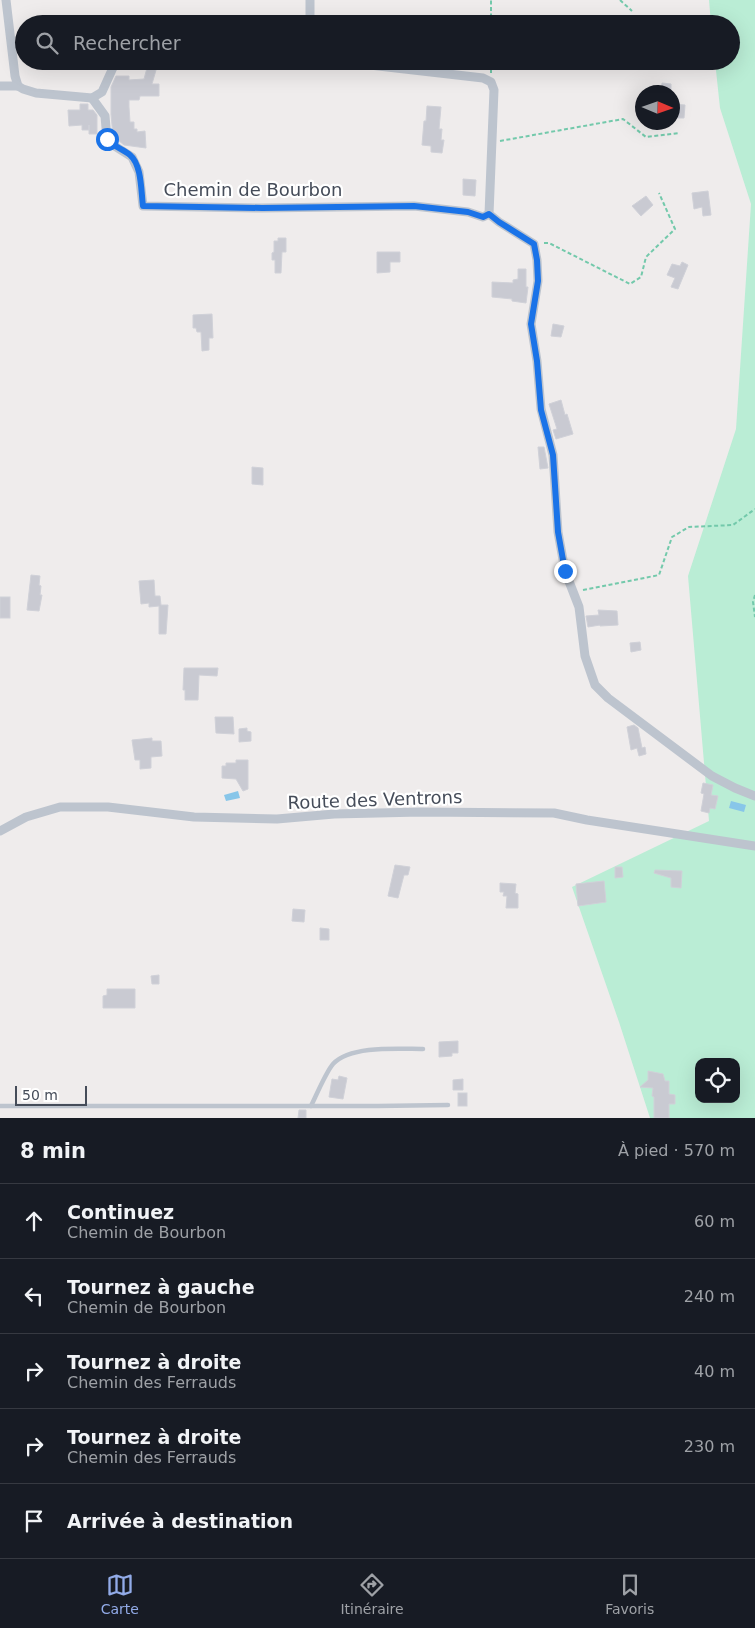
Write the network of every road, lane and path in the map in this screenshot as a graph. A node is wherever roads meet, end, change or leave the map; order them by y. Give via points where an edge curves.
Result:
1 (6, 0) edge
2 (310, 0) edge
3 (492, 0) edge
4 (620, 0) edge
5 (632, 11) dead end
6 (310, 15) edge
7 (491, 15) edge
8 (112, 70) edge
9 (413, 70) edge
10 (0, 86) edge
11 (18, 86) junction
12 (92, 98) junction
13 (679, 133) dead end
14 (492, 139) junction
15 (659, 193) dead end
16 (489, 214) junction
17 (534, 244) junction
18 (755, 509) edge
19 (573, 592) junction
20 (755, 595) edge
21 (755, 617) edge
22 (755, 796) edge
23 (0, 831) edge
24 (755, 846) edge
25 (424, 1049) dead end
26 (448, 1105) dead end
27 (0, 1106) edge
28 (311, 1106) junction

1 - 11 street
2 - 6 street
3 - 7 path
4 - 5 path
8 - 12 street via 102,92
9 - 14 street via 483,78 491,82 494,90
10 - 11 street
11 - 12 street via 36,93
12 - 16 street, Chemin de Bourbon via 105,116 107,139 132,157 139,172 143,206 414,206 468,212 483,217
13 - 14 path via 646,137 623,118 500,142
14 - 16 street
15 - 17 path via 675,229 646,257 640,277 630,284 549,243
16 - 17 street
17 - 19 street via 538,281 531,324 541,410 553,455 558,532 565,571
18 - 19 path via 733,524 690,527 672,537 659,575
19 - 22 street via 579,608 585,656 595,684 608,698 712,776
20 - 21 path
23 - 24 street, Route des Ventrons via 26,816 60,807 108,807 194,817 277,820 334,814 554,813
25 - 28 lane via 359,1050 351,1054 333,1064
26 - 28 lane
27 - 28 lane

